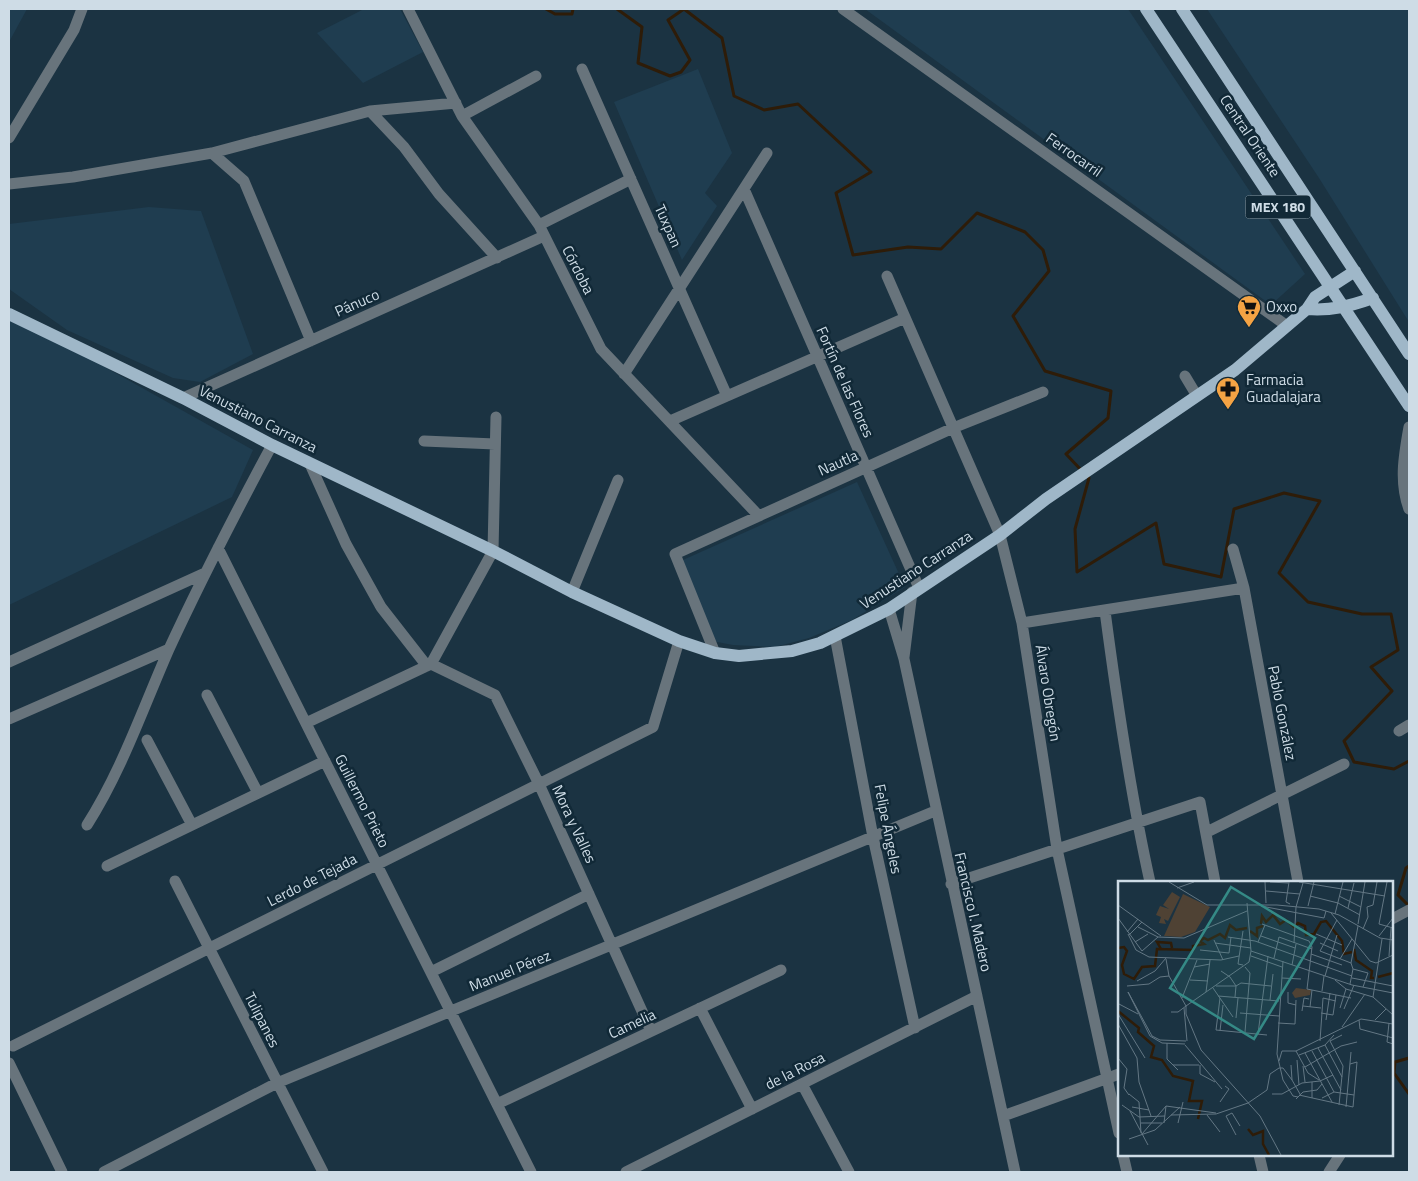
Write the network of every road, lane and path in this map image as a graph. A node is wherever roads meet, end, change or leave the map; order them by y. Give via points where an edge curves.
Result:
1 (82, 9) edge
2 (408, 9) edge
3 (843, 9) edge
4 (1146, 9) edge
5 (1182, 9) edge
6 (582, 69) dead end
7 (536, 76) dead end
8 (456, 103) junction
9 (370, 111) junction
10 (462, 116) junction
11 (9, 138) edge
12 (212, 153) junction
13 (767, 153) dead end
14 (631, 179) junction
15 (9, 184) edge
16 (744, 188) junction
17 (539, 224) junction
18 (544, 236) junction
19 (497, 258) junction
20 (1355, 271) junction
21 (887, 276) dead end
22 (1330, 285) junction
23 (679, 287) junction
24 (1373, 298) junction
25 (1345, 308) junction
26 (1307, 309) junction
27 (9, 314) edge
28 (905, 318) junction
29 (1287, 326) junction
30 (311, 341) junction
31 (1409, 354) edge
32 (817, 356) junction
33 (624, 374) junction
34 (1185, 376) dead end
35 (1043, 392) dead end
36 (727, 396) junction
37 (1197, 396) junction
38 (183, 398) junction
39 (1409, 406) edge
40 (496, 417) dead end
41 (670, 421) junction
42 (1409, 427) edge
43 (953, 428) junction
44 (424, 441) dead end
45 (495, 444) junction
46 (272, 445) junction
47 (310, 464) junction
48 (866, 467) junction
49 (618, 480) dead end
50 (1409, 509) edge
51 (759, 516) junction
52 (1000, 535) junction
53 (218, 548) junction
54 (1233, 549) dead end
55 (493, 551) junction
56 (205, 573) junction
57 (1244, 588) junction
58 (915, 590) junction
59 (572, 592) junction
60 (889, 609) junction
61 (1105, 610) junction
62 (1022, 623) junction
63 (835, 636) junction
64 (679, 641) junction
65 (169, 649) junction
66 (715, 653) junction
67 (904, 659) junction
68 (9, 662) edge
69 (429, 665) junction
70 (207, 695) dead end
71 (9, 719) edge
72 (306, 723) junction
73 (147, 740) dead end
74 (325, 761) junction
75 (1344, 764) dead end
76 (539, 784) junction
77 (258, 793) junction
78 (1283, 796) junction
79 (935, 811) junction
80 (1137, 823) junction
81 (87, 825) dead end
82 (192, 825) junction
83 (1207, 832) junction
84 (873, 836) junction
85 (1057, 849) junction
86 (377, 864) junction
87 (107, 866) dead end
88 (174, 881) dead end
89 (1150, 881) edge
90 (1215, 881) edge
91 (1298, 881) edge
92 (951, 884) junction
93 (589, 894) junction
94 (1409, 910) edge
95 (1393, 919) edge
96 (613, 945) junction
97 (209, 948) junction
98 (781, 970) dead end
99 (431, 972) junction
100 (977, 996) junction
101 (700, 1008) junction
102 (451, 1012) junction
103 (915, 1028) junction
104 (651, 1031) junction
105 (12, 1046) dead end
106 (9, 1063) edge
107 (1114, 1076) edge
108 (277, 1083) junction
109 (802, 1084) junction
110 (497, 1104) junction
111 (752, 1109) junction
112 (1003, 1116) junction
113 (1118, 1122) edge
114 (1123, 1156) edge
115 (1259, 1156) edge
116 (1339, 1156) edge
117 (62, 1172) edge
118 (104, 1172) edge
119 (323, 1172) edge
120 (531, 1172) edge
121 (626, 1172) edge
122 (848, 1172) edge
123 (1015, 1172) edge
124 (1127, 1172) edge
125 (1263, 1172) edge
126 (1329, 1172) edge

1 - 11 street via 74,30
2 - 8 street, Córdoba
3 - 29 street, Ferrocarril
4 - 22 main road, Central Oriente / MEX 180
5 - 20 main road, Central Oriente / MEX 180
6 - 14 street, Tuxpan
7 - 10 street
8 - 9 street
8 - 10 street, Córdoba
9 - 12 street
9 - 19 street via 404,147 438,194
10 - 17 street, Córdoba
12 - 15 street via 73,177
12 - 30 street via 244,181
13 - 16 street
14 - 17 street
14 - 23 street, Tuxpan
16 - 23 street
16 - 32 street, Fortín de las Flores
17 - 18 street, Córdoba
18 - 19 street, Pánuco
18 - 33 street, Córdoba via 601,349
19 - 30 street, Pánuco
20 - 22 main road, Venustiano Carranza
20 - 24 main road, Central Oriente / MEX 180
21 - 28 street, Álvaro Obregón
22 - 25 main road, Central Oriente / MEX 180
22 - 26 main road, Venustiano Carranza via 1315,297
23 - 33 street
23 - 36 street, Tuxpan
24 - 25 main road
24 - 31 main road, Central Oriente / MEX 180
25 - 26 main road
25 - 39 main road, Central Oriente / MEX 180
26 - 29 main road, Venustiano Carranza
27 - 38 main road, Venustiano Carranza
28 - 32 street
28 - 43 street, Álvaro Obregón
29 - 37 main road, Venustiano Carranza via 1235,370
30 - 38 street, Pánuco
32 - 36 street
32 - 48 street, Fortín de las Flores
33 - 41 street, Córdoba
34 - 37 street
35 - 43 street, Nautla
36 - 41 street
37 - 52 main road, Venustiano Carranza via 1046,499
38 - 46 main road, Venustiano Carranza
40 - 45 street
41 - 51 street, Córdoba
42 - 50 street via 1403,492
43 - 48 street, Nautla
43 - 52 street, Álvaro Obregón
44 - 45 street
45 - 55 street
46 - 47 main road, Venustiano Carranza
46 - 53 street
47 - 55 main road, Venustiano Carranza
47 - 69 street via 346,544 381,607
48 - 51 street, Nautla
48 - 58 street, Fortín de las Flores
49 - 59 street
51 - 66 street, Nautla via 675,554
52 - 58 main road, Venustiano Carranza
52 - 62 street, Álvaro Obregón
53 - 56 street
53 - 72 street, Guillermo Prieto
54 - 57 street, Pablo González
55 - 59 main road, Venustiano Carranza
55 - 69 street
56 - 65 street
56 - 68 street
57 - 61 street
57 - 78 street, Pablo González
58 - 60 main road, Venustiano Carranza
58 - 67 street, Francisco I. Madero
59 - 64 main road, Venustiano Carranza
60 - 63 main road, Venustiano Carranza
60 - 67 street, Francisco I. Madero
61 - 62 street
61 - 80 street
62 - 85 street, Álvaro Obregón
63 - 66 main road, Venustiano Carranza via 792,651 739,656
63 - 84 street, Felipe Ángeles
64 - 66 main road, Venustiano Carranza
64 - 76 street, Lerdo de Tejada via 653,727
65 - 71 street
65 - 81 street via 108,793
67 - 79 street, Francisco I. Madero
69 - 72 street
69 - 76 street, Mora y Valles via 495,696
70 - 77 street
72 - 74 street, Guillermo Prieto
73 - 82 street
74 - 77 street
74 - 86 street, Guillermo Prieto
75 - 78 street
76 - 86 street, Lerdo de Tejada
76 - 93 street, Mora y Valles
77 - 82 street
78 - 83 street
78 - 91 street, Pablo González
79 - 84 street, Manuel Pérez
79 - 92 street, Francisco I. Madero
80 - 83 street via 1200,802
80 - 85 street
80 - 89 street
82 - 87 street
83 - 90 street
84 - 96 street, Manuel Pérez
84 - 103 street, Felipe Ángeles
85 - 92 street
85 - 107 street, Álvaro Obregón
86 - 97 street, Lerdo de Tejada
86 - 99 street, Guillermo Prieto
88 - 97 street, Tulipanes
92 - 100 street, Francisco I. Madero
93 - 96 street, Mora y Valles
93 - 99 street
94 - 95 street
96 - 102 street, Manuel Pérez
96 - 104 street, Mora y Valles
97 - 105 street, Lerdo de Tejada
97 - 108 street, Tulipanes
98 - 101 street, Camelia
99 - 102 street, Guillermo Prieto
100 - 103 street, de la Rosa
100 - 112 street, Francisco I. Madero
101 - 104 street, Camelia
101 - 111 street
102 - 108 street, Manuel Pérez
102 - 110 street, Guillermo Prieto
103 - 109 street, de la Rosa
104 - 110 street, Camelia
106 - 117 street
107 - 112 street
107 - 113 street, Álvaro Obregón
108 - 118 street, Manuel Pérez
108 - 119 street, Tulipanes
109 - 111 street, de la Rosa
109 - 122 street
110 - 120 street, Guillermo Prieto
111 - 121 street, de la Rosa
112 - 123 street, Francisco I. Madero
114 - 124 street
115 - 125 street
116 - 126 street

